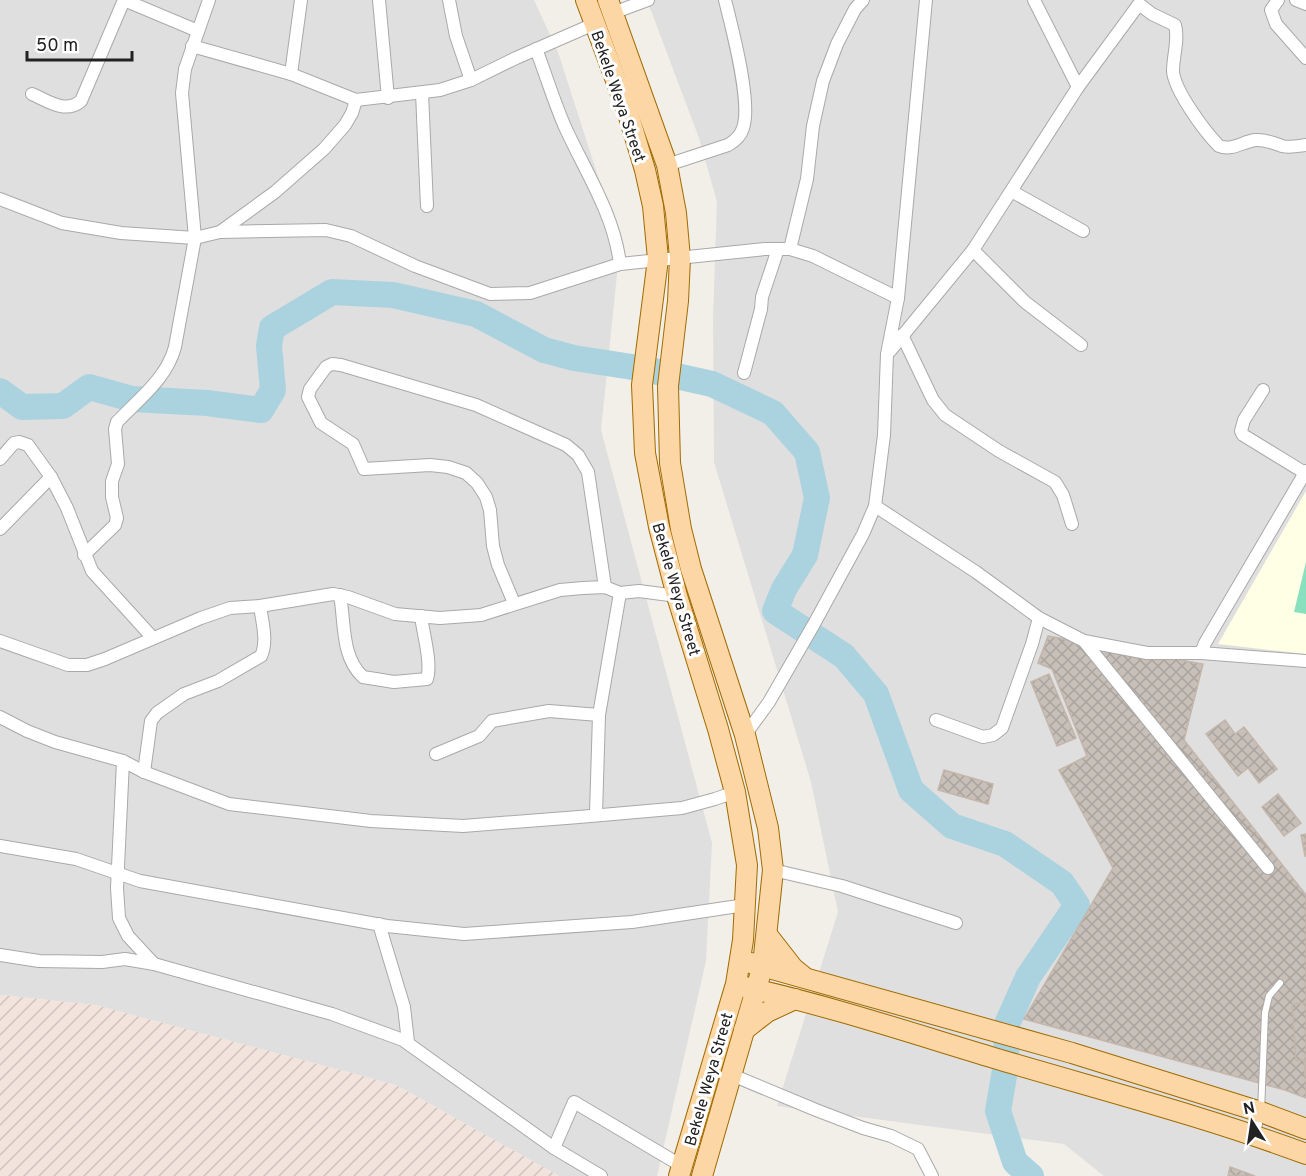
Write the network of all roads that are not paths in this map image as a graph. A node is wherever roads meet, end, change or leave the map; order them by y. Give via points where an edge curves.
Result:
1 (124, 0) edge
2 (209, 0) edge
3 (302, 0) edge
4 (379, 0) edge
5 (449, 0) edge
6 (586, 0) edge
7 (648, 0) edge
8 (725, 0) edge
9 (863, 0) edge
10 (926, 0) edge
11 (1034, 0) edge
12 (1278, 0) edge
13 (1296, 0) edge
14 (1137, 1) edge
15 (1306, 4) edge
16 (611, 7) edge
17 (594, 24) junction
18 (198, 31) junction
19 (192, 46) junction
20 (536, 49) junction
21 (1306, 58) edge
22 (291, 74) junction
23 (471, 80) junction
24 (1078, 87) junction
25 (422, 93) junction
26 (32, 94) dead end
27 (388, 98) junction
28 (356, 100) junction
29 (1306, 145) edge
30 (667, 165) junction
31 (1012, 192) junction
32 (0, 199) edge
33 (427, 206) dead end
34 (1083, 231) dead end
35 (220, 232) junction
36 (195, 238) junction
37 (784, 249) junction
38 (973, 250) junction
39 (680, 258) junction
40 (658, 259) junction
41 (620, 264) junction
42 (898, 298) junction
43 (902, 335) junction
44 (1081, 345) dead end
45 (887, 354) junction
46 (744, 373) dead end
47 (1263, 390) dead end
48 (0, 459) edge
49 (1305, 472) edge
50 (51, 477) junction
51 (874, 506) junction
52 (1072, 524) dead end
53 (0, 529) edge
54 (84, 555) junction
55 (605, 587) junction
56 (620, 593) junction
57 (340, 595) junction
58 (677, 596) junction
59 (514, 603) junction
60 (260, 606) junction
61 (421, 616) junction
62 (1039, 618) junction
63 (152, 637) junction
64 (0, 641) edge
65 (1084, 641) junction
66 (1201, 653) junction
67 (1306, 662) edge
68 (599, 716) junction
69 (0, 717) edge
70 (936, 720) dead end
71 (745, 735) junction
72 (436, 754) dead end
73 (123, 761) junction
74 (144, 772) junction
75 (735, 792) junction
76 (596, 814) junction
77 (0, 846) edge
78 (1268, 868) dead end
79 (773, 870) junction
80 (119, 874) junction
81 (746, 905) junction
82 (956, 923) dead end
83 (379, 924) junction
84 (768, 936) junction
85 (0, 955) edge
86 (740, 960) junction
87 (154, 964) junction
88 (764, 965) junction
89 (806, 977) junction
90 (1280, 983) dead end
91 (736, 984) junction
92 (757, 989) junction
93 (795, 999) junction
94 (744, 1030) junction
95 (408, 1042) junction
96 (732, 1075) junction
97 (1261, 1112) junction
98 (1306, 1129) edge
99 (1257, 1136) junction
100 (554, 1148) junction
101 (1306, 1154) edge
102 (681, 1171) edge
103 (601, 1176) edge
104 (702, 1176) edge
105 (932, 1176) edge

1 - 18 street
1 - 26 street via 81,101 64,108
2 - 18 street
3 - 22 street
4 - 27 street
5 - 23 street
6 - 17 main road, Bekele Weya Street
7 - 16 street
8 - 30 street via 746,103 743,129 728,145
9 - 37 street via 837,44 823,81 807,179
10 - 42 street
11 - 24 street
12 - 21 street via 1271,10 1273,20
13 - 15 street
14 - 24 street
14 - 29 street via 1175,25 1174,81 1219,146 1260,140 1291,147
16 - 30 main road
17 - 20 street
17 - 40 main road, Bekele Weya Street via 645,170
18 - 19 street
19 - 22 street
19 - 36 street via 183,93
20 - 23 street
20 - 41 street via 564,125 617,242
22 - 28 street
23 - 25 street
24 - 31 street
25 - 27 street
25 - 33 street
27 - 28 street
28 - 35 street via 345,125 324,149 275,192
30 - 39 main road
31 - 34 street
31 - 38 street
32 - 36 street via 62,223 121,233
35 - 36 street
35 - 41 street via 326,230 351,236 415,266 490,294 530,293
36 - 54 street via 171,361 115,429 115,525
37 - 39 street
37 - 42 street via 813,256
37 - 46 street via 762,297
38 - 43 street
38 - 44 street via 1024,302
39 - 40 street
39 - 71 main road via 669,378 670,463 691,569
40 - 41 street
40 - 58 main road, Bekele Weya Street via 643,376 645,453 658,527
42 - 45 street
43 - 45 street
43 - 52 street via 933,400 945,415 999,452 1055,482
45 - 51 street via 884,435
47 - 49 street via 1244,420 1243,435
48 - 50 street via 14,444 28,445
49 - 66 street
50 - 53 street
50 - 54 street
51 - 62 street
51 - 71 street via 863,534 769,702
54 - 63 street via 101,583
55 - 56 street
55 - 59 street via 560,590
55 - 59 street via 588,472 566,445 476,405 341,365 326,367 308,397 321,423 353,444 364,469 448,467 466,473 477,483 486,496 495,555
56 - 58 street
56 - 68 street
57 - 60 street
57 - 61 street via 395,614
57 - 61 street via 349,657 363,677 408,682 427,679
58 - 75 main road, Bekele Weya Street
59 - 61 street via 481,615
60 - 63 street via 230,608
60 - 74 street via 264,640 261,656 218,681 184,694 157,712 151,721
62 - 65 street
62 - 70 street via 1002,728 982,737
63 - 64 street via 87,665 68,665
65 - 66 street via 1147,653
65 - 78 street
66 - 67 street
68 - 72 street via 549,711 492,721 479,736
68 - 76 street
69 - 73 street via 55,742
71 - 79 main road via 768,828
73 - 74 street
73 - 80 street
74 - 76 street via 229,804 371,821 463,826
75 - 76 street via 682,808
75 - 81 main road, Bekele Weya Street via 747,865
77 - 80 street via 76,859
79 - 82 street via 842,886
79 - 84 main road
80 - 83 street
80 - 87 street via 119,918 128,936
81 - 83 street via 632,922 464,934
81 - 86 main road, Bekele Weya Street
83 - 95 street via 404,1007
84 - 88 main road
84 - 89 main road via 793,968
85 - 87 street via 39,962 125,959
86 - 88 main road
86 - 91 main road, Bekele Weya Street
87 - 95 street via 332,1014
88 - 89 main road
88 - 92 main road
89 - 97 main road
90 - 97 lane via 1269,996 1265,1013
91 - 92 main road
91 - 102 main road, Bekele Weya Street
92 - 93 main road
92 - 94 main road
93 - 94 main road via 766,1012
93 - 99 main road
94 - 96 main road
95 - 100 street
96 - 104 main road
96 - 105 street via 918,1149
97 - 98 main road
97 - 99 lane
99 - 101 main road
100 - 102 street via 574,1102
100 - 103 street

